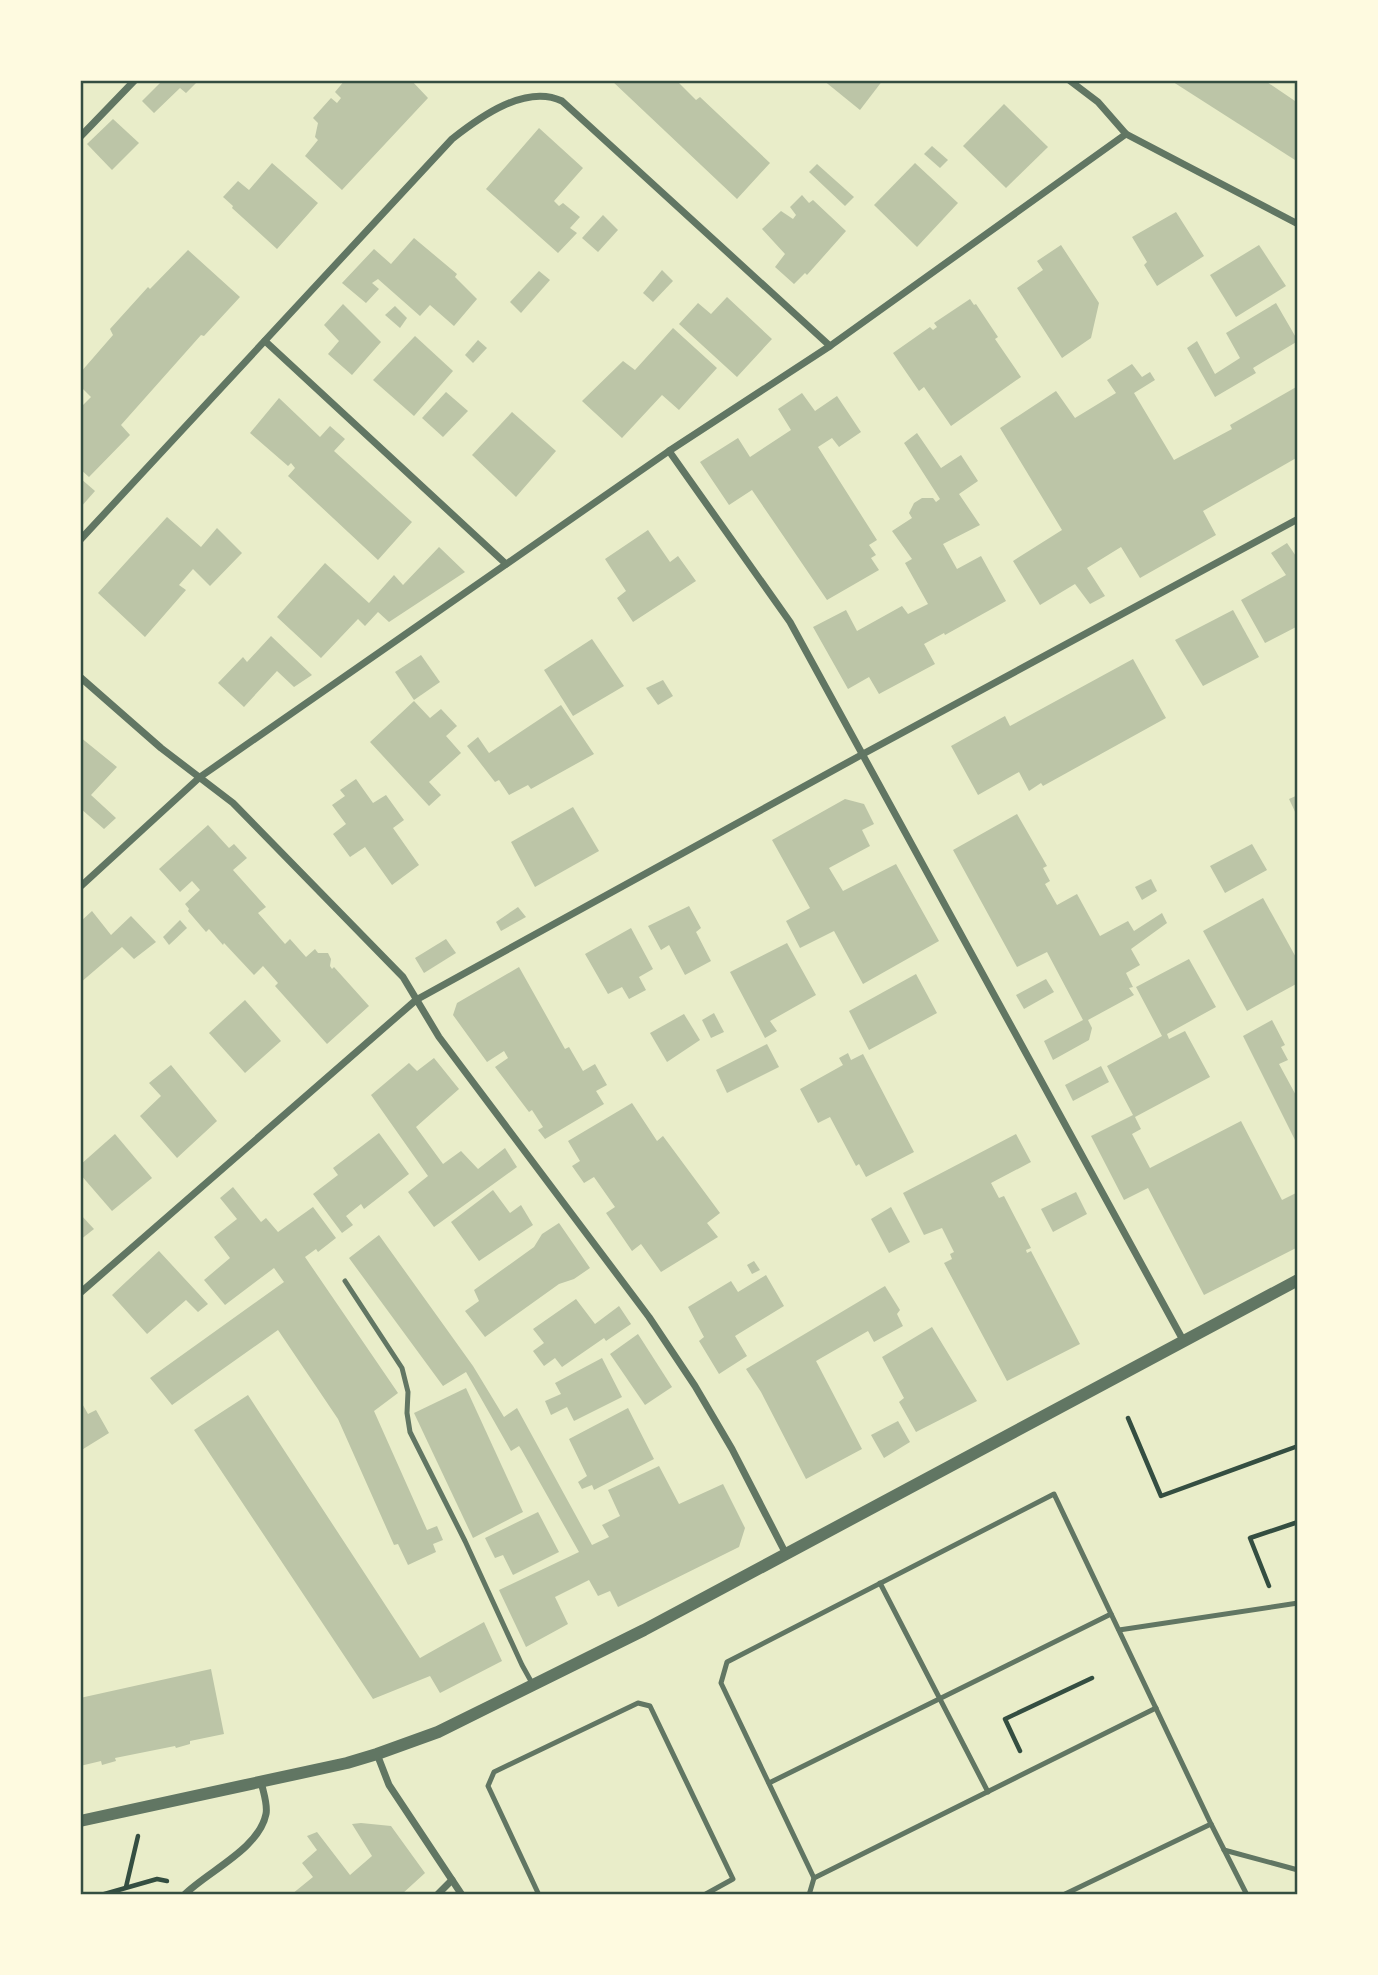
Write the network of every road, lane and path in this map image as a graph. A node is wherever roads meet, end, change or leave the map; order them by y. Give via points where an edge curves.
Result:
1 (135, 80) edge
2 (1069, 80) edge
3 (1126, 134) junction
4 (80, 137) edge
5 (1297, 224) edge
6 (265, 341) junction
7 (830, 346) junction
8 (669, 451) junction
9 (1297, 519) edge
10 (80, 540) edge
11 (506, 564) junction
12 (80, 677) edge
13 (863, 754) junction
14 (200, 777) junction
15 (80, 887) edge
16 (416, 1000) junction
17 (1297, 1280) edge
18 (345, 1281) dead end
19 (80, 1293) edge
20 (1183, 1340) junction
21 (1128, 1418) dead end
22 (1297, 1446) edge
23 (1297, 1522) edge
24 (786, 1555) junction
25 (880, 1583) junction
26 (1297, 1603) edge
27 (1277, 1606) junction
28 (1111, 1614) junction
29 (1119, 1630) junction
30 (1092, 1678) dead end
31 (534, 1685) junction
32 (940, 1699) junction
33 (1156, 1708) junction
34 (377, 1754) junction
35 (1030, 1771) junction
36 (261, 1782) junction
37 (769, 1783) junction
38 (988, 1792) junction
39 (80, 1821) edge
40 (1210, 1824) junction
41 (138, 1833) dead end
42 (1224, 1850) junction
43 (1297, 1870) edge
44 (814, 1878) junction
45 (452, 1880) junction
46 (126, 1887) junction
47 (192, 1887) junction
48 (101, 1895) edge
49 (184, 1895) edge
50 (437, 1895) edge
51 (462, 1895) edge
52 (539, 1895) edge
53 (704, 1895) edge
54 (809, 1895) edge
55 (1063, 1895) edge
56 (1247, 1895) edge

1 - 4 street
2 - 3 street via 1098,102
3 - 5 street
3 - 7 street
6 - 7 street via 453,139 476,120 512,103 549,95 562,101
6 - 10 street
6 - 11 street
7 - 8 street
8 - 11 street
8 - 13 street via 790,622
9 - 13 street
11 - 14 street
12 - 14 street
13 - 16 street
13 - 20 street
14 - 15 street
14 - 16 street via 233,803 403,977
16 - 19 street
16 - 24 street via 649,1317 732,1449
17 - 20 street
18 - 31 lane via 402,1368 410,1432
20 - 24 street
21 - 22 path via 1161,1496
23 - 27 path via 1250,1538
24 - 31 street
25 - 28 lane via 1054,1494
25 - 32 lane
25 - 37 lane via 727,1662 721,1683
26 - 27 lane
27 - 29 lane
28 - 29 lane
28 - 32 lane
29 - 33 lane
30 - 35 path via 1005,1719
31 - 34 street via 439,1732
32 - 37 lane
32 - 38 lane
33 - 35 lane
33 - 40 lane
34 - 36 street
34 - 45 street via 389,1785
35 - 38 lane
36 - 39 street
36 - 47 street via 265,1817 251,1841
37 - 44 lane
38 - 44 lane
40 - 42 lane
40 - 55 lane
41 - 46 path
42 - 43 lane
42 - 56 lane
44 - 54 lane
45 - 50 street
45 - 51 street
46 - 47 path via 157,1879
46 - 48 path
47 - 49 street
52 - 53 lane via 488,1786 494,1772 638,1703 650,1706 733,1879

